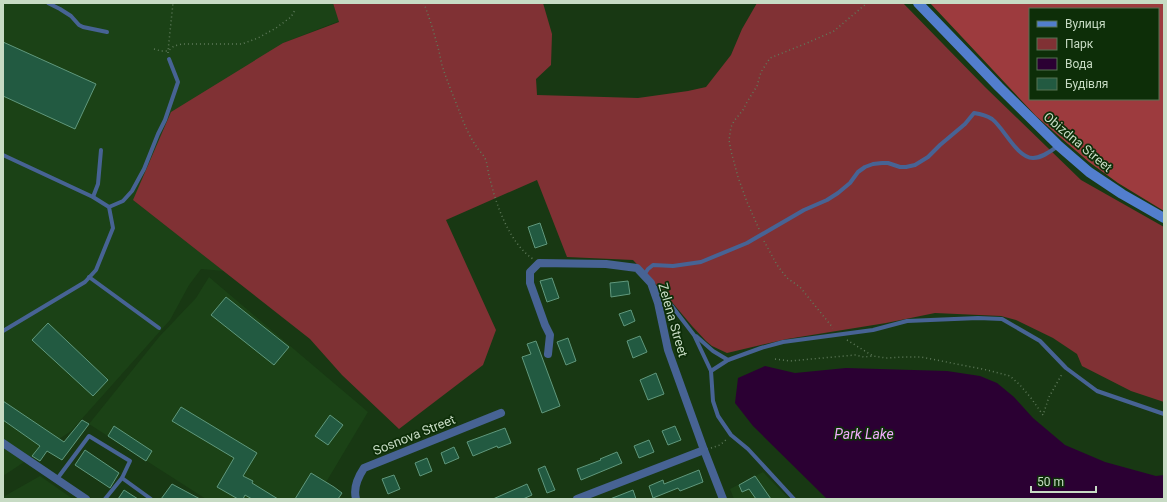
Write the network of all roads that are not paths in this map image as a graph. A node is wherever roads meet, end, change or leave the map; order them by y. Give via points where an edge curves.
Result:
1 (48, 3) edge
2 (918, 3) edge
3 (107, 32) dead end
4 (169, 59) road end
5 (1059, 146) junction
6 (101, 150) dead end
7 (3, 155) edge
8 (93, 197) junction
9 (109, 207) junction
10 (1164, 218) edge
11 (644, 276) junction
12 (89, 277) junction
13 (651, 283) junction
14 (159, 328) dead end
15 (3, 331) edge
16 (694, 335) junction
17 (548, 354) dead end
18 (728, 360) junction
19 (711, 371) junction
20 (501, 413) dead end
21 (1164, 414) edge
22 (3, 443) edge
23 (704, 450) junction
24 (122, 478) junction
25 (57, 479) junction
26 (355, 497) edge
27 (86, 499) edge
28 (105, 499) edge
29 (151, 499) edge
30 (577, 499) edge
31 (723, 499) edge
32 (794, 499) edge

1 - 3 lane via 83,27
2 - 5 main road, Obizdna Street
4 - 9 lane via 178,82 165,120 132,191 123,201
5 - 10 main road, Obizdna Street via 1089,172
5 - 11 lane via 1042,156 1025,156 992,119 974,113 928,157 915,165 900,167 882,163 865,167 838,193 747,243 701,262 673,266 653,265
6 - 8 lane via 98,184
7 - 8 lane
8 - 9 lane
9 - 12 lane via 113,228 96,270
11 - 13 street, Zelena Street
11 - 17 street, Zelena Street via 637,268 606,264 539,263 530,272 530,283 550,335
12 - 14 lane
12 - 15 lane via 85,282
13 - 16 lane
13 - 23 street, Zelena Street via 668,350
16 - 18 lane
16 - 19 lane
18 - 19 lane
18 - 21 lane via 783,342 873,330 907,321 1002,319 1040,341 1066,368 1097,392
19 - 32 lane via 713,401 718,416 731,436 748,449
20 - 26 street, Sosnova Street via 364,468 357,479
22 - 25 street
23 - 30 street
23 - 31 street, Zelena Street
24 - 25 lane via 130,461 89,436
24 - 28 lane
24 - 29 lane
25 - 27 street

